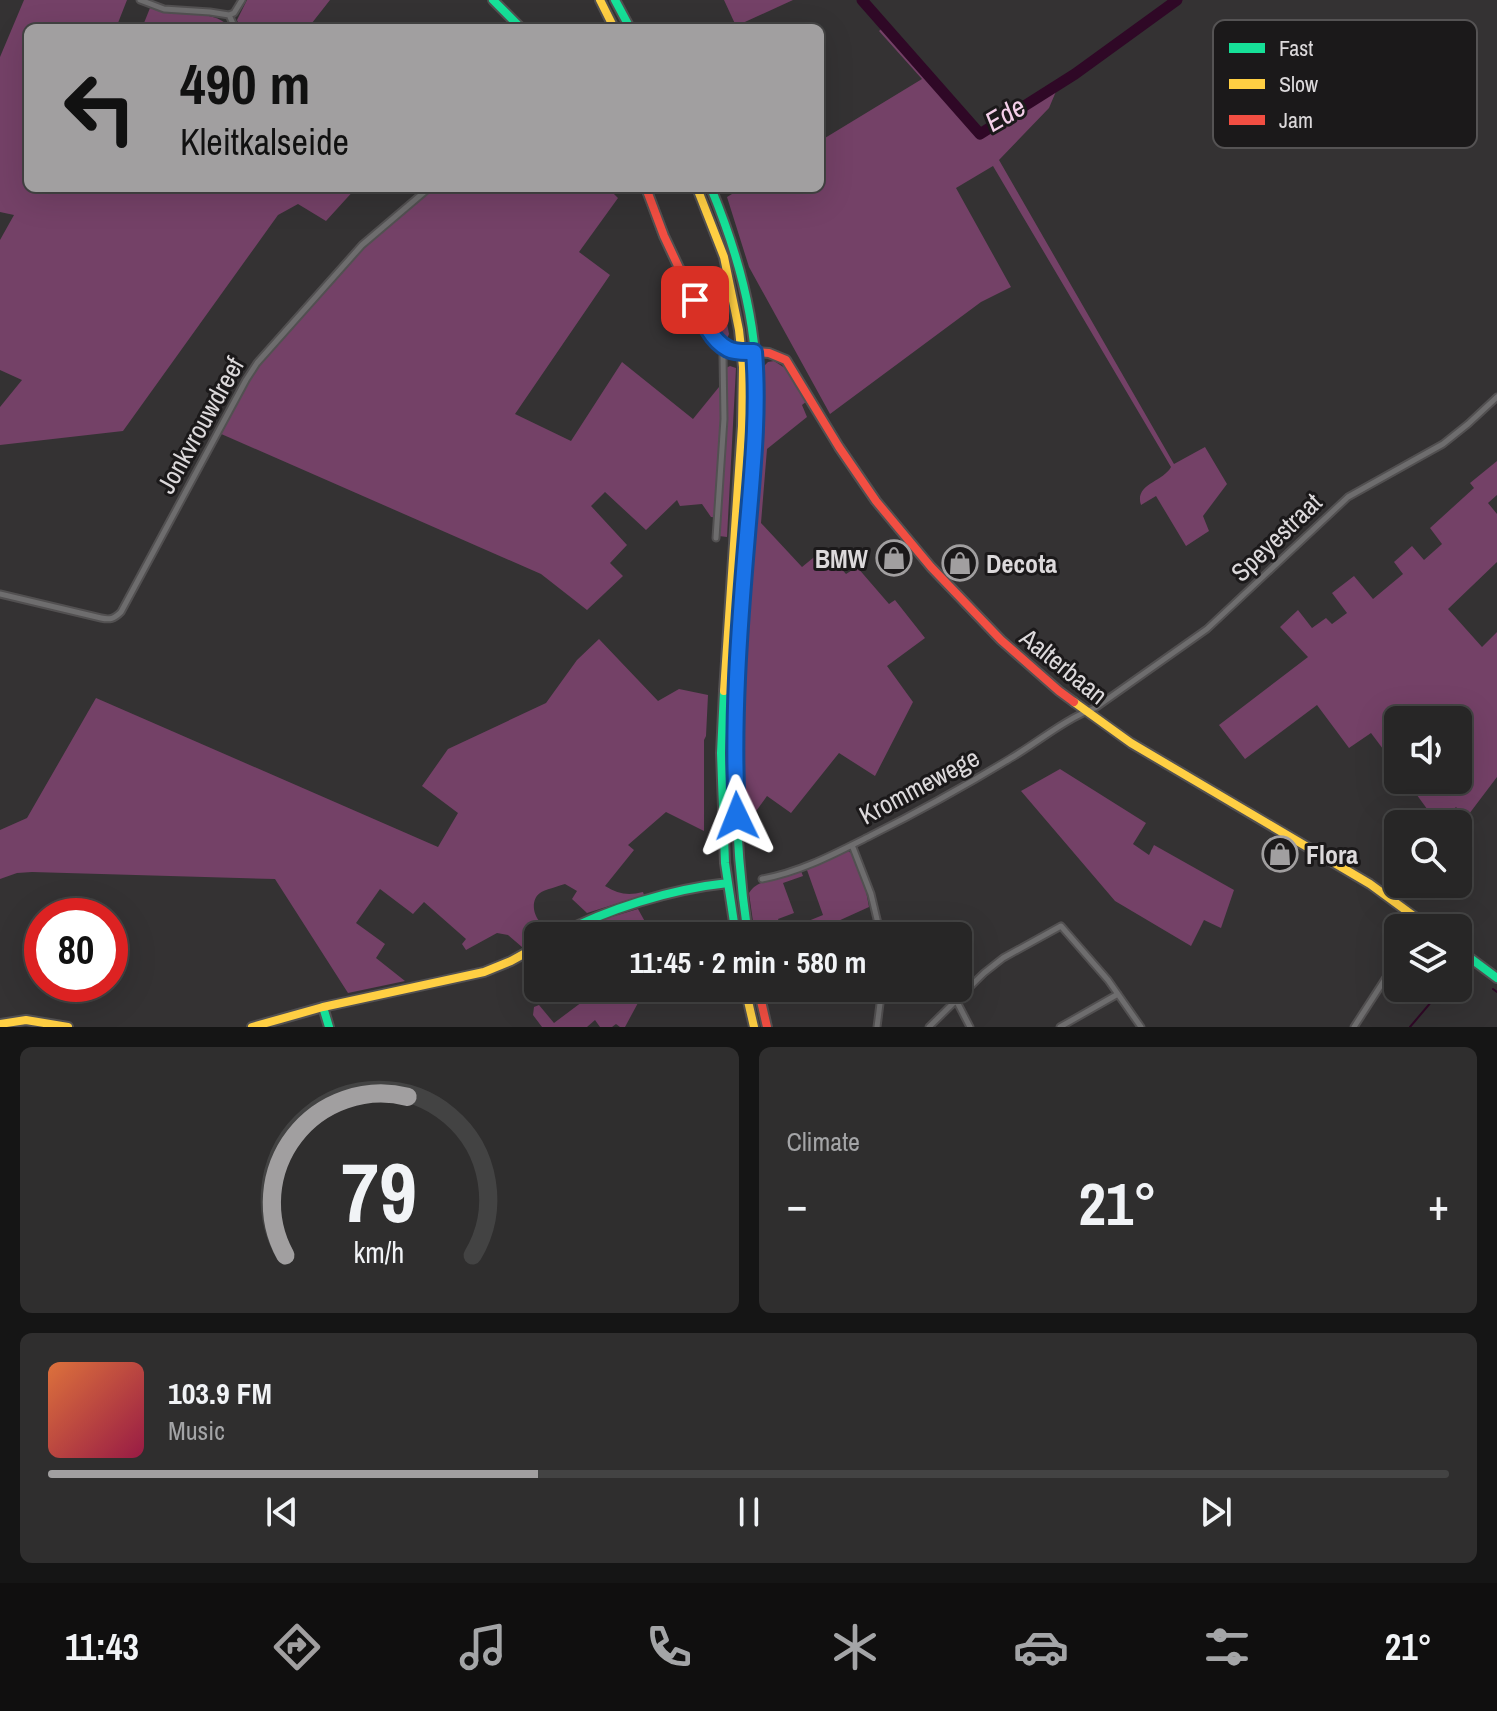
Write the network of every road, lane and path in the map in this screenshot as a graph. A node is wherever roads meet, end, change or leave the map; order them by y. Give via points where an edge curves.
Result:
1 (140, 0) edge
2 (242, 0) edge
3 (493, 0) edge
4 (600, 0) edge
5 (615, 0) edge
6 (229, 15) junction
7 (233, 24) edge
8 (517, 24) edge
9 (612, 24) edge
10 (628, 24) edge
11 (424, 192) edge
12 (648, 192) edge
13 (699, 192) edge
14 (713, 192) edge
15 (725, 347) junction
16 (742, 352) junction
17 (754, 352) junction
18 (1497, 397) edge
19 (716, 538) dead end
20 (0, 594) edge
21 (1086, 712) junction
22 (852, 845) junction
23 (762, 879) dead end
24 (740, 881) junction
25 (728, 883) junction
26 (1409, 914) edge
27 (585, 922) edge
28 (734, 922) edge
29 (746, 922) edge
30 (878, 922) edge
31 (524, 953) edge
32 (1472, 959) edge
33 (1497, 978) edge
34 (1384, 981) edge
35 (972, 986) edge
36 (1118, 994) junction
37 (748, 1002) edge
38 (761, 1002) edge
39 (880, 1002) edge
40 (954, 1002) edge
41 (957, 1002) edge
42 (323, 1007) junction
43 (0, 1024) edge
44 (68, 1027) edge
45 (252, 1027) edge
46 (329, 1027) edge
47 (754, 1027) edge
48 (767, 1027) edge
49 (877, 1027) edge
50 (929, 1027) edge
51 (970, 1027) edge
52 (1060, 1027) edge
53 (1141, 1027) edge
54 (1354, 1027) edge

1 - 6 street via 168,10
2 - 6 street
3 - 8 main road
4 - 9 main road
5 - 10 main road
6 - 7 street
11 - 20 street, Jonkvrouwdreef via 362,245 257,363 121,612 108,620
12 - 15 main road via 704,321
13 - 16 main road via 724,257
14 - 17 main road via 740,264
15 - 16 main road, Aalterbaan
15 - 19 street
16 - 17 main road, Aalterbaan
16 - 25 main road via 721,753
17 - 21 main road, Aalterbaan via 786,360 860,479 931,567 1001,640
17 - 24 main road via 755,427 735,719
18 - 21 street, Speyestraat via 1443,444 1348,497 1207,629
21 - 22 street, Krommewege via 970,783
21 - 26 main road, Aalterbaan via 1370,884
22 - 23 street, Krommewege
22 - 30 street
24 - 25 street
24 - 29 main road
25 - 27 main road
25 - 28 main road
31 - 42 main road via 484,972
32 - 33 main road
34 - 54 street
35 - 36 street via 1003,958 1061,926
36 - 52 street
36 - 53 street
37 - 47 main road
38 - 48 main road
39 - 49 street
40 - 50 street
41 - 51 street
42 - 45 main road
42 - 46 main road
43 - 44 main road via 26,1020

